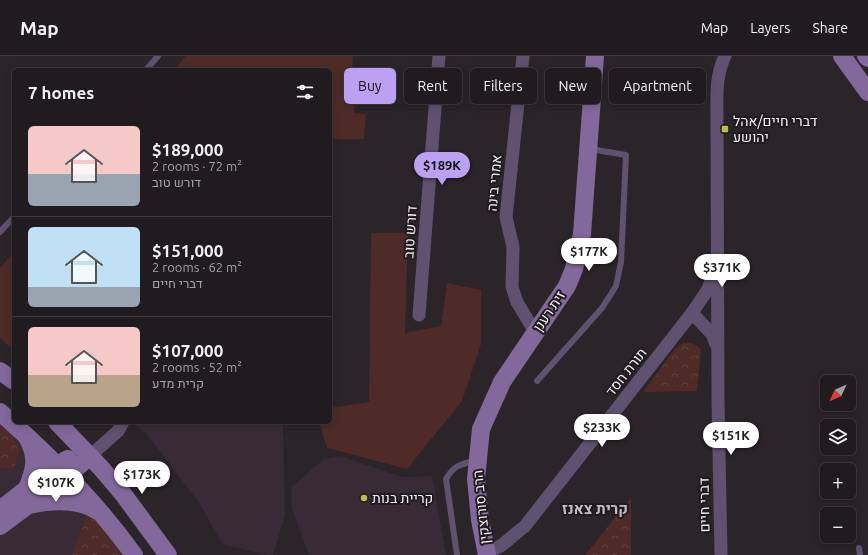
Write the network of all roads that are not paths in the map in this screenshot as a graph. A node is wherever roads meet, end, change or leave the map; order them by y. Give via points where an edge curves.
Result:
1 (158, 56) edge
2 (440, 56) edge
3 (523, 56) edge
4 (595, 56) edge
5 (725, 56) edge
6 (842, 56) edge
7 (866, 56) edge
8 (868, 58) edge
9 (148, 68) edge
10 (868, 92) edge
11 (588, 149) junction
12 (12, 219) edge
13 (0, 232) edge
14 (717, 249) junction
15 (692, 313) junction
16 (419, 315) dead end
17 (535, 332) junction
18 (717, 358) junction
19 (0, 371) edge
20 (12, 380) edge
21 (537, 381) dead end
22 (0, 412) edge
23 (12, 422) edge
24 (14, 424) edge
25 (59, 424) edge
26 (122, 424) edge
27 (21, 430) junction
28 (90, 456) junction
29 (478, 460) junction
30 (62, 471) junction
31 (27, 497) junction
32 (0, 510) edge
33 (101, 513) junction
34 (0, 526) edge
35 (859, 548) dead end
36 (486, 554) edge
37 (134, 555) edge
38 (168, 555) edge
39 (457, 555) edge
40 (721, 555) edge
41 (860, 555) edge

1 - 9 lane
2 - 16 street, דורש טוב
3 - 17 street, אמרי בינה via 506,217 513,247 512,286 517,302
4 - 11 street, זית רענן
5 - 14 street, דברי חיים via 717,80
6 - 10 street
7 - 8 street
11 - 17 street, זית רענן via 582,234 574,270
11 - 21 lane via 626,155 620,268 616,286 602,308
12 - 13 lane
14 - 15 street, דברי חיים via 714,274 708,289
14 - 18 street, דברי חיים
15 - 18 street, דברי חיים via 712,334 716,343
15 - 36 street, תורת חסד via 525,526 502,545
17 - 29 street, זית רענן via 495,395 481,429
18 - 40 street, דברי חיים
19 - 20 street
22 - 23 street
24 - 27 street
25 - 28 street
26 - 28 street
27 - 30 street
27 - 31 street via 28,439 35,459
28 - 30 street
28 - 38 street via 123,494
29 - 36 street, הרב סורוצקין via 476,478
29 - 39 lane via 458,466 446,479
30 - 31 street
30 - 33 street
31 - 32 street
31 - 33 street via 71,502 92,507
31 - 34 street
33 - 37 street
35 - 41 lane

